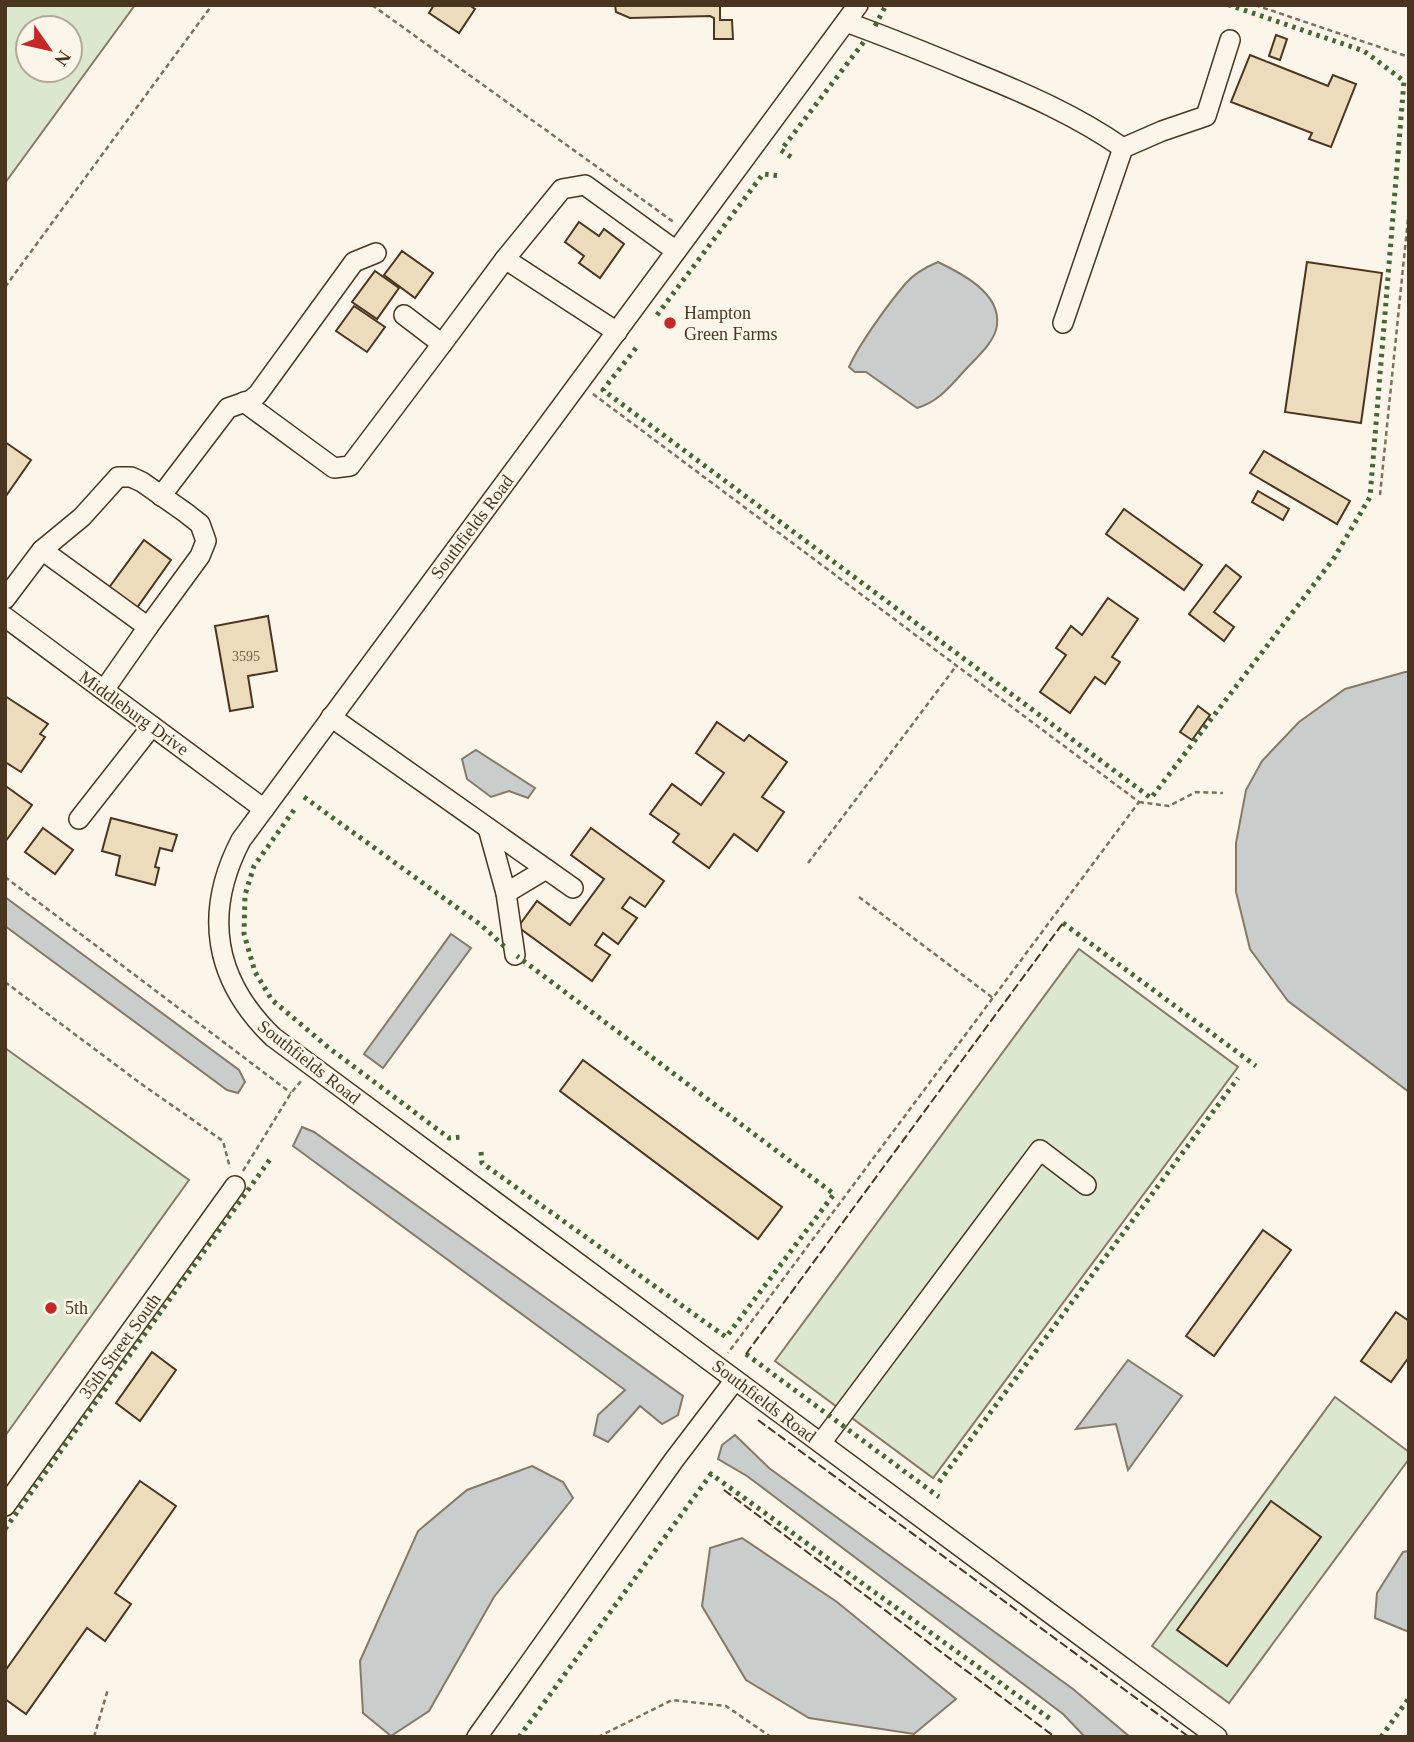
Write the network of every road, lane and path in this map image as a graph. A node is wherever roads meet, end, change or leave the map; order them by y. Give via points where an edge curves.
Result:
1 (212, 5) edge
2 (372, 5) edge
3 (858, 5) edge
4 (1255, 5) edge
5 (846, 22) junction
6 (1230, 40) dead end
7 (1409, 57) edge
8 (1123, 148) junction
9 (1409, 209) edge
10 (689, 233) junction
11 (676, 251) junction
12 (376, 253) dead end
13 (505, 259) junction
14 (5, 287) edge
15 (404, 314) dead end
16 (1063, 323) dead end
17 (617, 332) junction
18 (442, 344) junction
19 (578, 384) junction
20 (244, 402) junction
21 (1380, 495) dead end
22 (161, 496) junction
23 (42, 550) junction
24 (5, 599) edge
25 (5, 617) edge
26 (148, 627) junction
27 (957, 665) junction
28 (104, 690) junction
29 (331, 718) junction
30 (152, 726) junction
31 (1223, 793) dead end
32 (1139, 802) junction
33 (264, 809) junction
34 (79, 819) dead end
35 (488, 828) junction
36 (808, 863) dead end
37 (546, 869) junction
38 (5, 877) edge
39 (573, 888) dead end
40 (506, 893) junction
41 (859, 897) dead end
42 (514, 955) dead end
43 (5, 982) edge
44 (993, 998) junction
45 (312, 1067) junction
46 (291, 1093) junction
47 (1086, 1185) dead end
48 (235, 1186) junction
49 (718, 1367) junction
50 (735, 1380) junction
51 (821, 1443) junction
52 (5, 1506) edge
53 (108, 1689) dead end
54 (94, 1737) edge
55 (477, 1737) edge
56 (598, 1737) edge
57 (771, 1737) edge
58 (1217, 1737) edge

1 - 14 path
2 - 10 path
3 - 5 street, Southfields Road
4 - 7 path
5 - 8 street via 1050,105
5 - 10 street, Southfields Road
6 - 8 street via 1206,116
8 - 16 street
9 - 21 path
10 - 11 street, Southfields Road
11 - 13 street via 585,185 562,189
11 - 17 street, Southfields Road
12 - 20 street via 354,262 258,394
13 - 17 street
13 - 18 street
15 - 18 street
17 - 19 street, Southfields Road
18 - 20 street via 350,466 334,468
19 - 27 path
19 - 29 street, Southfields Road
20 - 22 street via 229,408
22 - 23 street via 131,477 118,477 82,517
22 - 26 street via 200,524 206,541
23 - 24 street
23 - 26 street
25 - 28 street, Middleburg Drive
26 - 28 street
27 - 32 path
27 - 36 path
28 - 30 street, Middleburg Drive
29 - 33 street, Southfields Road
29 - 35 street
30 - 33 street, Middleburg Drive
30 - 34 street
31 - 32 path via 1196,792 1169,806
32 - 44 path
33 - 45 street, Southfields Road via 241,840 222,885 219,933 223,957 230,980 256,1021
35 - 37 street
35 - 40 street
37 - 39 street
37 - 40 street
38 - 46 path
40 - 42 street
41 - 44 path
43 - 48 path via 223,1141
44 - 49 path
45 - 46 path
45 - 49 street, Southfields Road
46 - 48 path
47 - 51 street via 1040,1150
48 - 52 street, 35th Street South
49 - 50 street, Southfields Road
50 - 51 street, Southfields Road
50 - 55 street
51 - 58 street, Southfields Road
53 - 54 path
56 - 57 path via 672,1700 726,1706

